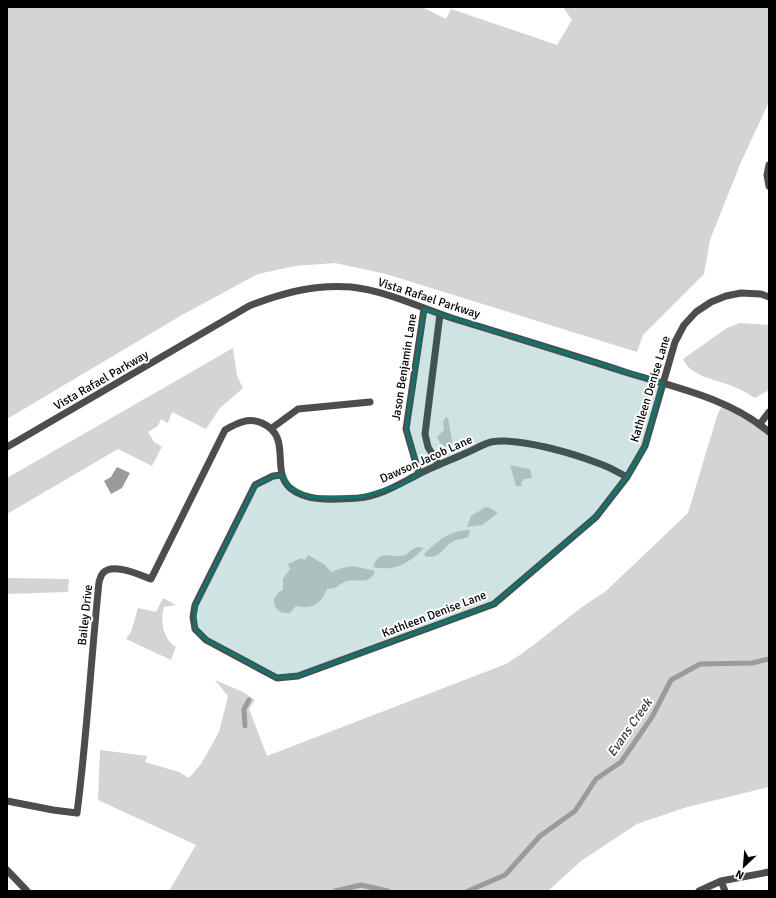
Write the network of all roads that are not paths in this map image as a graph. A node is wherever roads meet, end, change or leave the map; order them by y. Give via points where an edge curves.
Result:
1 (769, 165) edge
2 (769, 186) edge
3 (769, 297) edge
4 (424, 309) junction
5 (440, 314) junction
6 (662, 383) junction
7 (370, 402) dead end
8 (769, 412) edge
9 (760, 424) junction
10 (272, 428) junction
11 (769, 432) edge
12 (7, 447) edge
13 (439, 465) junction
14 (419, 474) junction
15 (282, 475) junction
16 (627, 477) junction
17 (7, 801) edge
18 (7, 870) edge
19 (768, 874) edge
20 (721, 881) junction
21 (27, 891) edge
22 (699, 891) edge
23 (725, 891) edge

1 - 2 street
3 - 6 street, Kathleen Denise Lane via 741,294 726,296 696,312 674,342
4 - 5 street, Vista Rafael Parkway
4 - 12 street, Vista Rafael Parkway via 379,292 352,287 298,290 273,297 249,306
4 - 14 street, Jason Benjamin Lane via 406,428
5 - 6 street, Vista Rafael Parkway
5 - 13 street via 425,434 428,447
6 - 9 street, Vista Rafael Parkway via 723,403
6 - 16 street, Kathleen Denise Lane via 645,446
7 - 10 street via 298,409
8 - 9 street
9 - 11 street, Vista Rafael Parkway
10 - 15 street via 280,443
10 - 17 street, Bailey Drive via 254,420 236,423 225,430 151,579 111,568 103,572 99,582 91,656 86,741 77,813
13 - 14 street, Dawson Jacob Lane
13 - 16 street, Dawson Jacob Lane via 490,443 508,440 604,465
14 - 15 street, Dawson Jacob Lane via 374,495 323,500 290,488
15 - 16 street, Kathleen Denise Lane via 261,480 255,485 196,605 193,617 195,628 206,640 277,678 298,676 494,604 596,517
18 - 21 street
19 - 20 street
20 - 22 street
20 - 23 street

